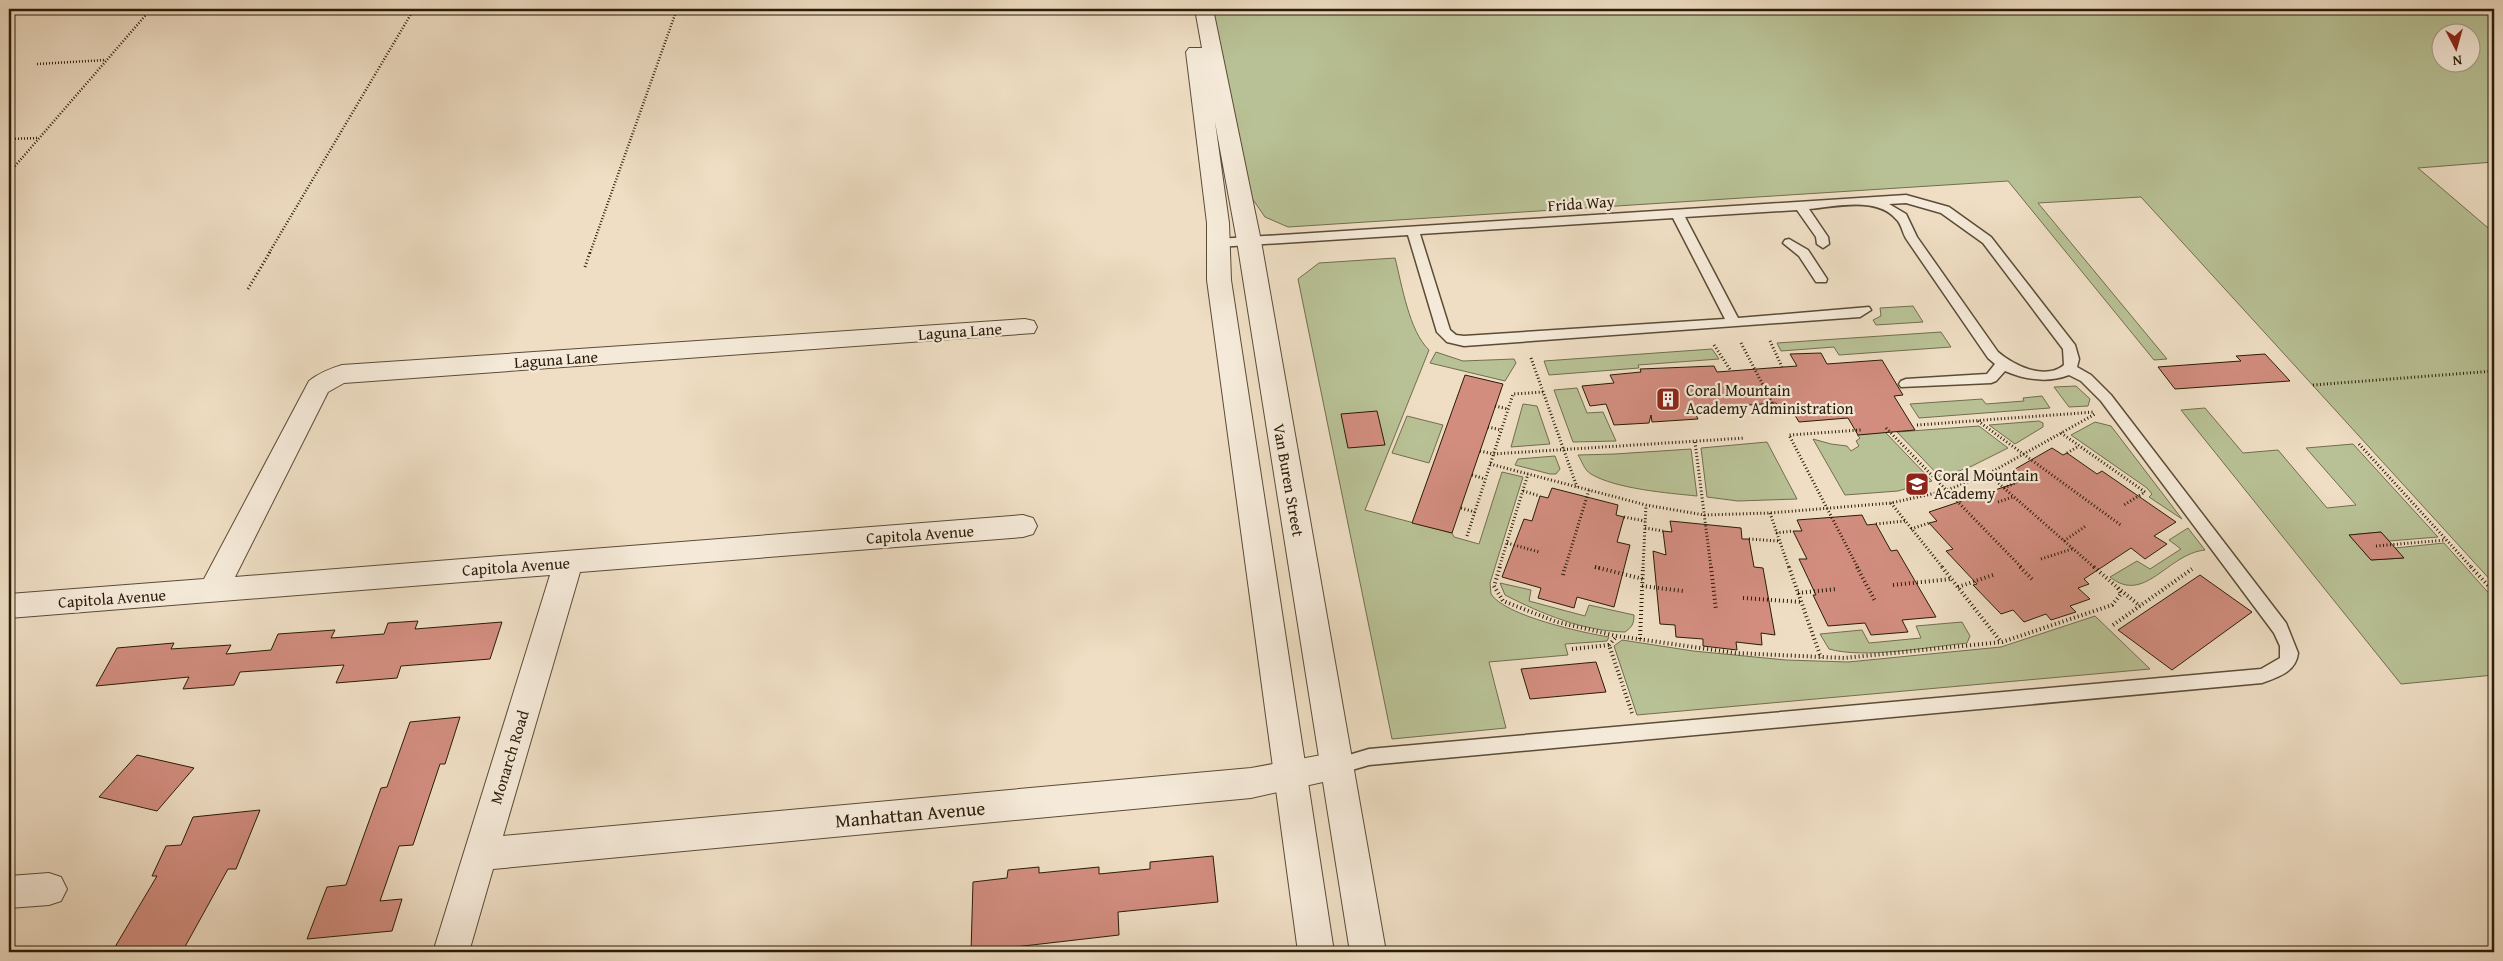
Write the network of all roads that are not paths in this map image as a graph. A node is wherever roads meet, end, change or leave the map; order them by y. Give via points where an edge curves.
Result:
1 (1190, 9) edge
2 (1204, 9) edge
3 (1869, 201) junction
4 (1801, 206) junction
5 (1677, 214) junction
6 (1413, 231) junction
7 (1256, 241) junction
8 (1218, 243) junction
9 (1789, 243) dead end
10 (1823, 244) dead end
11 (1821, 280) dead end
12 (1864, 310) dead end
13 (1734, 323) junction
14 (1025, 327) dead end
15 (2003, 364) junction
16 (2069, 369) junction
17 (1906, 384) dead end
18 (1023, 526) dead end
19 (568, 562) junction
20 (213, 590) junction
21 (9, 606) edge
22 (1338, 766) junction
23 (1290, 775) junction
24 (481, 854) junction
25 (49, 889) dead end
26 (9, 892) edge
27 (451, 952) edge
28 (1316, 952) edge
29 (1368, 952) edge

1 - 8 street
2 - 7 street, Van Buren Street
3 - 4 lane, Frida Way
3 - 15 lane via 1896,210 1907,223 1912,237 1993,355
3 - 16 lane, Frida Way via 1906,199 1945,210 1987,240 2070,348 2074,359
4 - 5 lane, Frida Way
4 - 10 lane via 1822,237
5 - 6 lane, Frida Way
5 - 13 lane
6 - 7 lane, Frida Way
6 - 13 lane via 1440,321 1444,332 1452,339 1481,341
7 - 8 lane, Frida Way
7 - 22 street, Van Buren Street via 1268,350
8 - 23 street via 1219,280
9 - 11 lane via 1804,253
12 - 13 lane via 1839,316
14 - 20 street, Laguna Lane via 342,374 328,379 314,393
15 - 16 lane via 2033,375 2063,373
15 - 17 lane via 1992,378
16 - 22 lane via 2086,378 2106,398 2280,628 2290,646 2289,660 2280,670 2262,676 1370,757
18 - 19 street, Capitola Avenue
19 - 20 street, Capitola Avenue
19 - 24 street, Monarch Road
20 - 21 street, Capitola Avenue
22 - 23 street, Manhattan Avenue
22 - 29 street, Van Buren Street
23 - 24 street, Manhattan Avenue via 1248,783
23 - 28 street
24 - 27 street, Monarch Road
25 - 26 street

